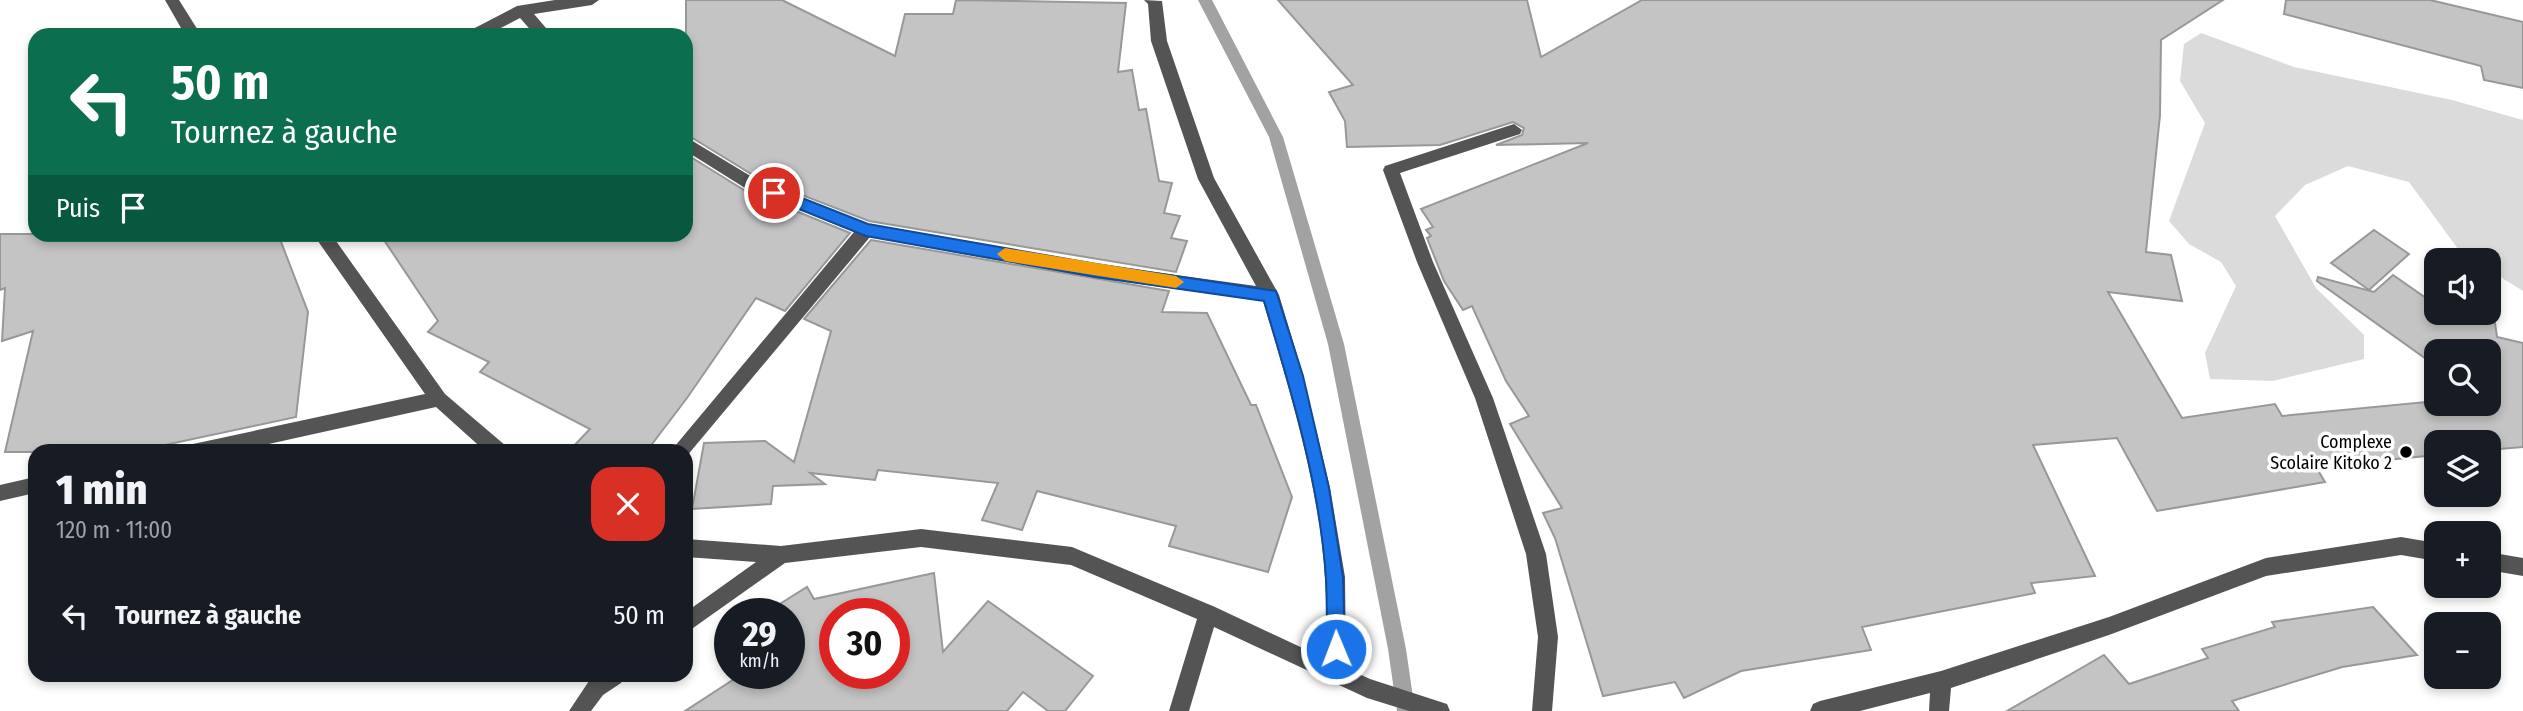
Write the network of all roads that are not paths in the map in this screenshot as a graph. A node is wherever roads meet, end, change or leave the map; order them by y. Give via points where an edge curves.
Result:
1 (172, 0) edge
2 (592, 0) edge
3 (1151, 0) edge
4 (522, 10) junction
5 (189, 28) edge
6 (487, 28) edge
7 (538, 28) edge
8 (1514, 130) dead end
9 (693, 148) edge
10 (866, 230) junction
11 (327, 242) edge
12 (1270, 295) junction
13 (439, 399) junction
14 (230, 444) edge
15 (491, 444) edge
16 (686, 444) edge
17 (28, 487) edge
18 (0, 493) edge
19 (693, 549) edge
20 (2424, 550) edge
21 (781, 555) junction
22 (2501, 563) edge
23 (2523, 567) edge
24 (1208, 614) junction
25 (693, 619) edge
26 (1336, 673) junction
27 (1941, 681) junction
28 (597, 682) edge
29 (579, 711) edge
30 (1179, 711) edge
31 (1440, 711) edge
32 (1542, 711) edge
33 (1820, 711) edge
34 (1940, 711) edge

1 - 5 street
2 - 4 street
3 - 12 street via 1155,1 1159,41 1206,179
4 - 6 street
4 - 7 street
8 - 32 street via 1391,170 1424,262 1484,398 1536,554 1548,636
9 - 10 street via 751,184
10 - 12 street via 1096,271
10 - 16 street
11 - 13 street
12 - 26 street via 1321,488 1335,577
13 - 14 street
13 - 15 street
17 - 18 street
19 - 21 street
20 - 27 street via 2401,546 2266,567 2109,626
21 - 24 street via 920,538 1072,556
21 - 25 street
22 - 23 street
24 - 26 street
24 - 30 street
26 - 31 street
27 - 33 street
27 - 34 street
28 - 29 street

